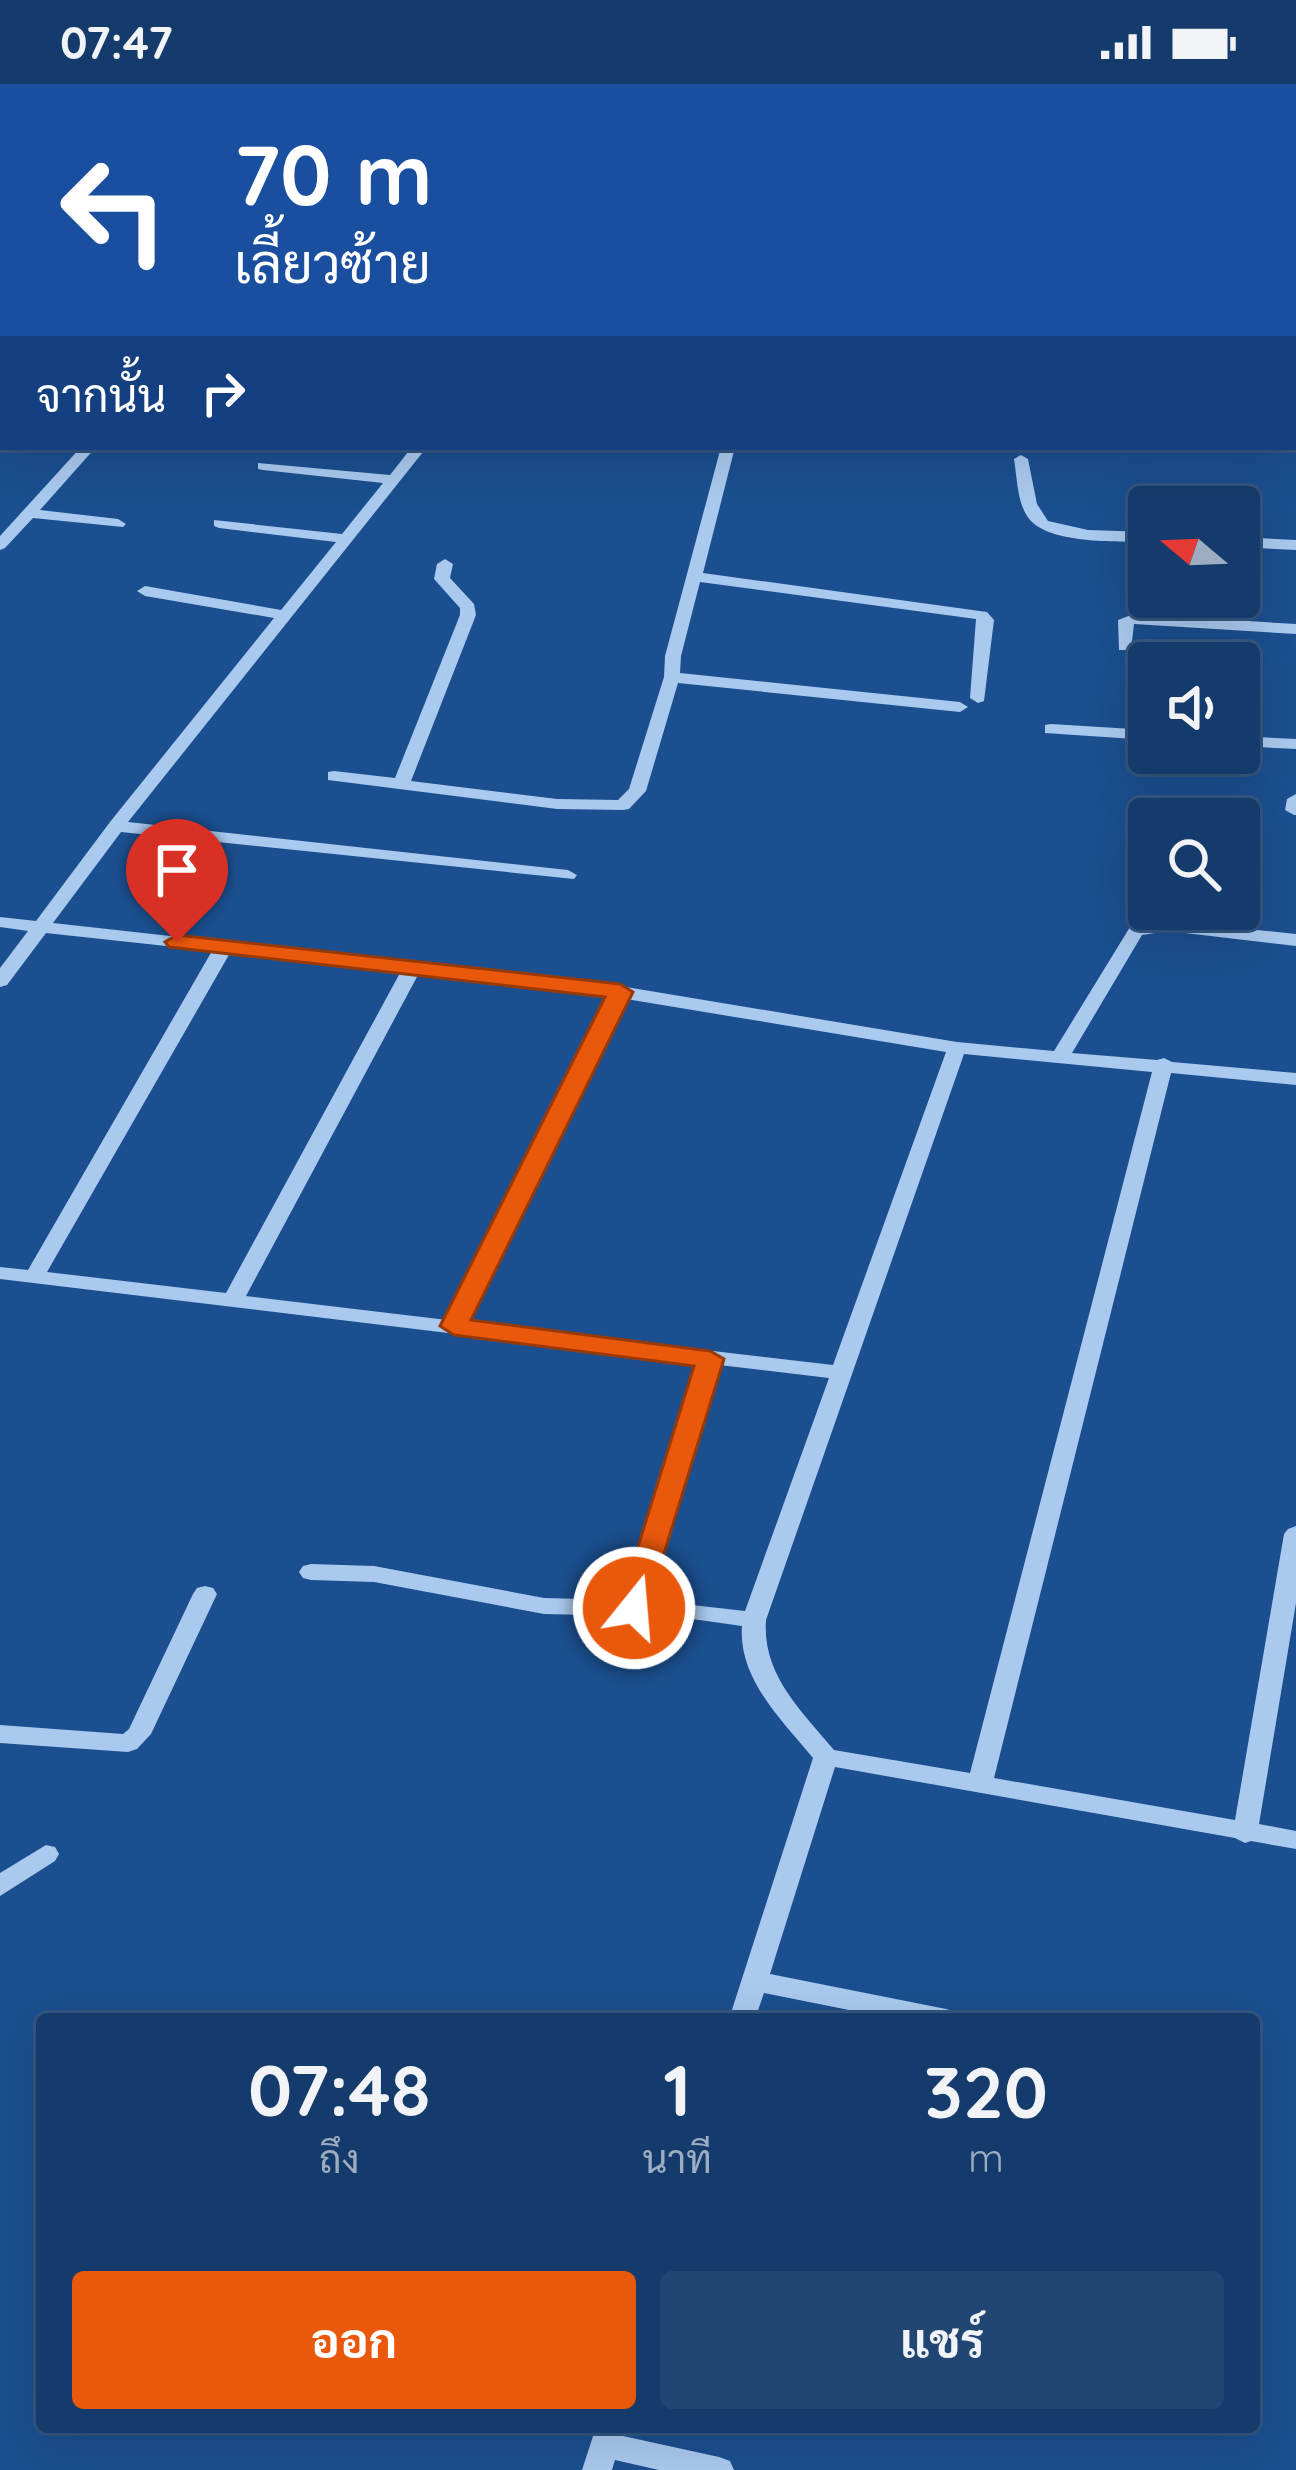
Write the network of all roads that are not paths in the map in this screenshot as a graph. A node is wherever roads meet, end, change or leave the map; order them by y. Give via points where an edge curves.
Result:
1 (85, 450) edge
2 (417, 450) edge
3 (727, 450) edge
4 (1021, 459) dead end
5 (262, 466) dead end
6 (393, 480) junction
7 (29, 513) junction
8 (219, 523) dead end
9 (118, 524) dead end
10 (1128, 536) edge
11 (346, 539) junction
12 (1260, 543) edge
13 (0, 545) edge
14 (1296, 545) edge
15 (445, 564) dead end
16 (694, 576) junction
17 (145, 591) dead end
18 (284, 615) junction
19 (1296, 629) edge
20 (1125, 647) dead end
21 (672, 677) junction
22 (978, 698) dead end
23 (960, 707) dead end
24 (1051, 729) dead end
25 (1128, 734) edge
26 (1260, 742) edge
27 (1296, 744) edge
28 (334, 776) dead end
29 (401, 784) junction
30 (116, 826) junction
31 (568, 874) dead end
32 (0, 922) edge
33 (38, 926) junction
34 (1296, 940) edge
35 (224, 947) junction
36 (412, 968) junction
37 (0, 981) edge
38 (620, 992) junction
39 (957, 1048) junction
40 (1060, 1057) junction
41 (1165, 1064) junction
42 (1296, 1079) edge
43 (0, 1273) edge
44 (34, 1277) junction
45 (232, 1301) junction
46 (454, 1326) junction
47 (710, 1359) junction
48 (840, 1373) junction
49 (1296, 1534) edge
50 (310, 1572) dead end
51 (206, 1594) dead end
52 (634, 1608) junction
53 (754, 1620) junction
54 (0, 1734) edge
55 (826, 1757) junction
56 (979, 1786) junction
57 (1244, 1834) junction
58 (1296, 1840) edge
59 (46, 1854) dead end
60 (0, 1886) edge
61 (754, 1982) junction
62 (744, 2013) edge
63 (915, 2013) edge
64 (604, 2447) edge
65 (719, 2470) edge

1 - 7 street
2 - 6 street
3 - 16 street
4 - 10 street via 1043,525
5 - 6 street
6 - 11 street
7 - 9 street
7 - 13 street
8 - 11 street
11 - 18 street
12 - 14 street
15 - 29 street via 447,589 468,607 465,630
16 - 21 street
16 - 22 street via 982,615
17 - 18 street
18 - 30 street
19 - 20 street via 1134,619 1126,620
21 - 23 street
21 - 29 street via 637,791 623,806
24 - 25 street
26 - 27 street
28 - 29 street
30 - 31 street
30 - 33 street
32 - 33 street
33 - 35 street
33 - 37 street
34 - 40 street via 1168,926 1136,931
35 - 36 street
35 - 44 street
36 - 38 street
36 - 45 street
38 - 39 street
38 - 46 street
39 - 40 street
39 - 48 street
40 - 41 street
41 - 42 street
41 - 56 street
43 - 44 street
44 - 45 street
45 - 46 street
46 - 47 street
47 - 48 street
47 - 52 street
48 - 53 street
49 - 57 street
50 - 52 street via 374,1574 544,1606
51 - 54 street via 128,1744
52 - 53 street
53 - 55 street via 749,1644 760,1670
55 - 56 street
55 - 61 street
56 - 57 street
57 - 58 street
59 - 60 street
61 - 62 street
61 - 63 street
64 - 65 street

